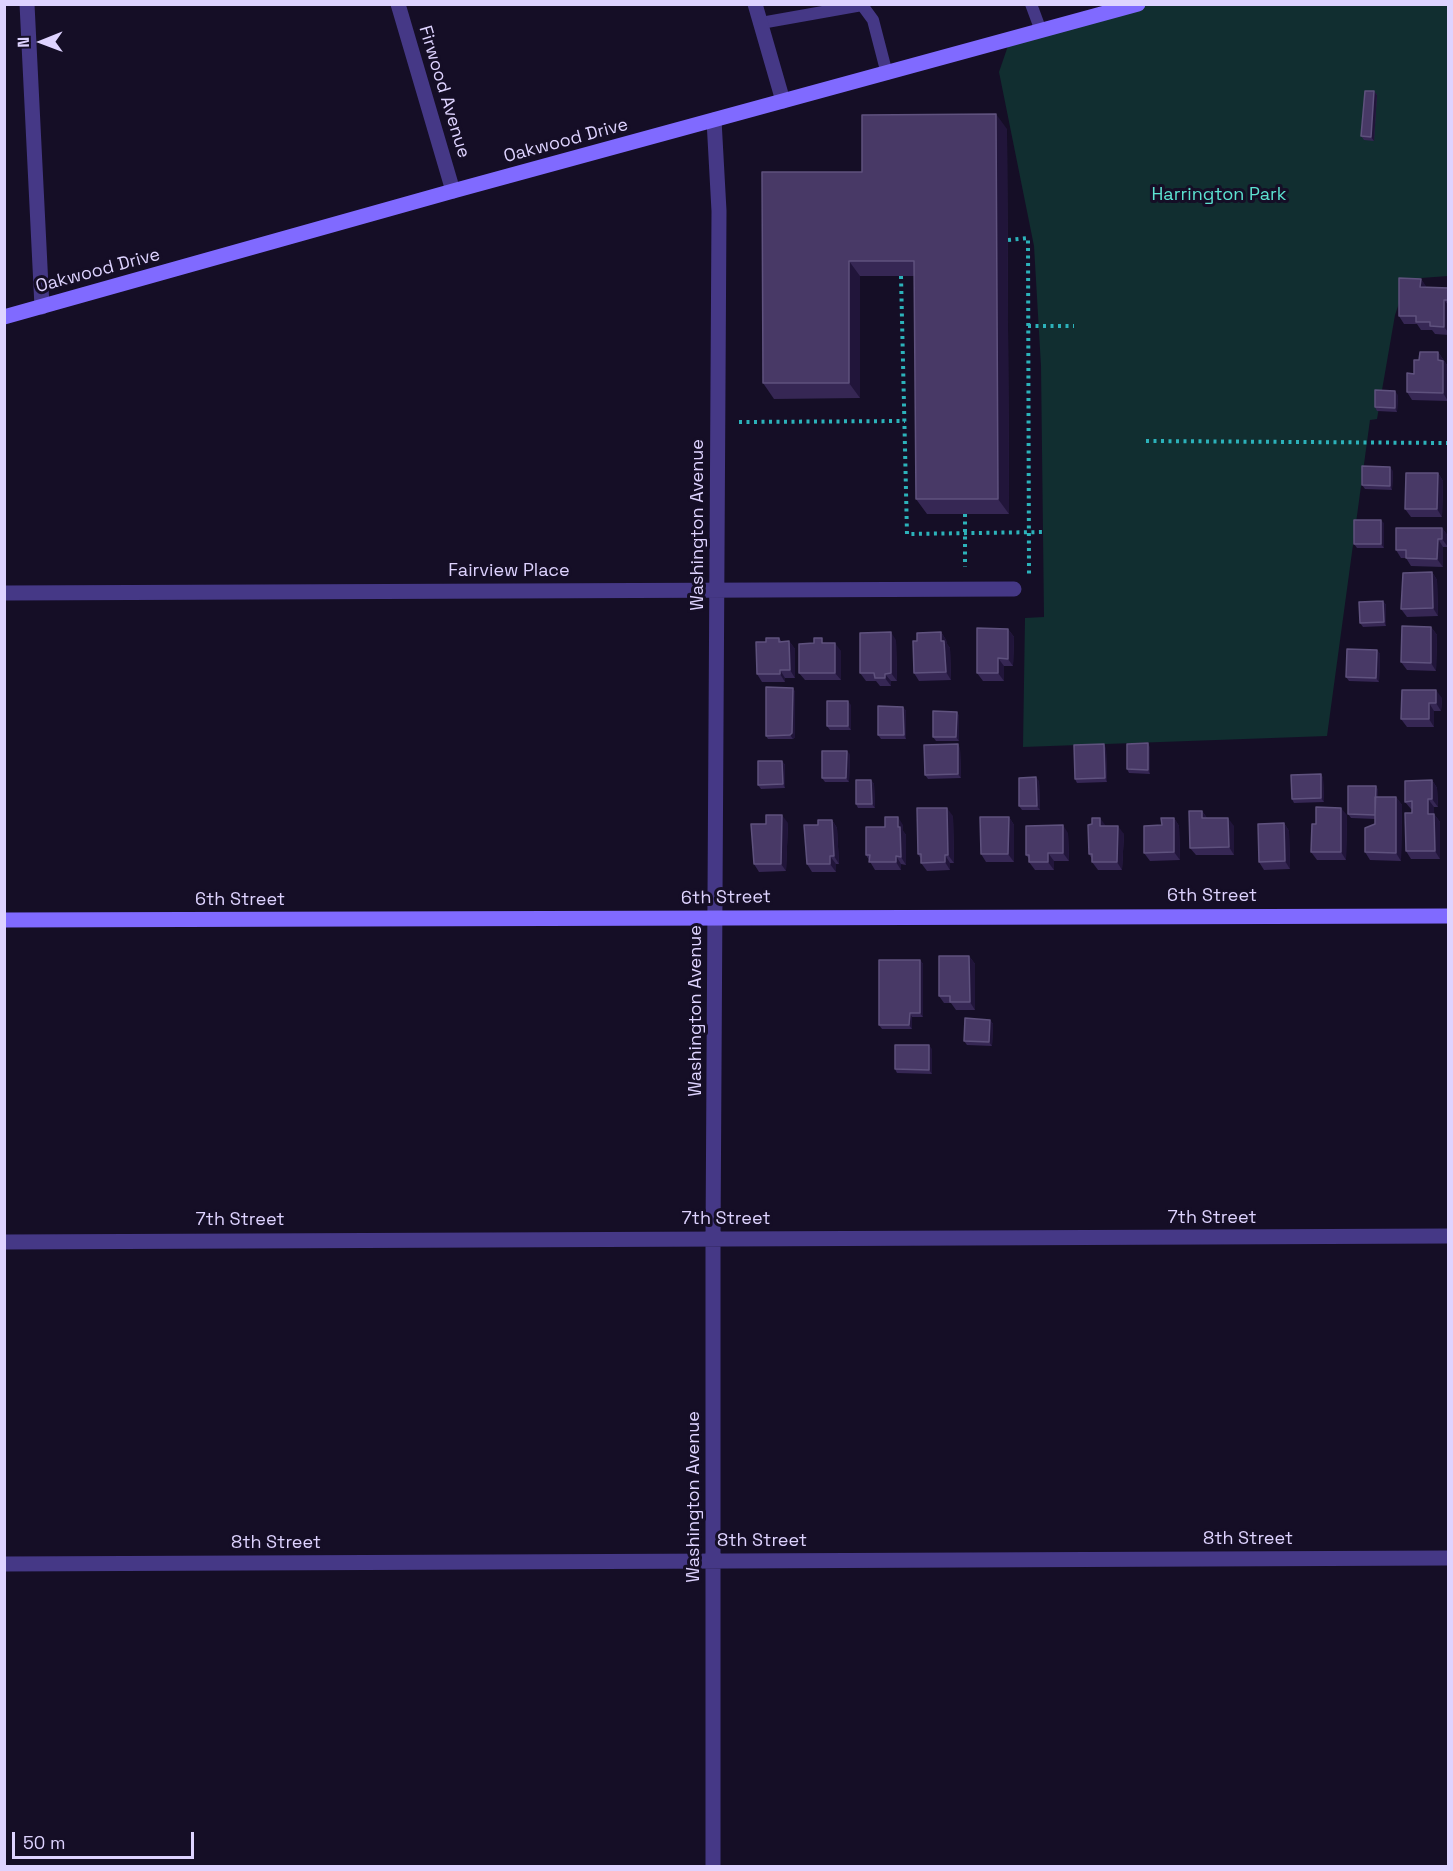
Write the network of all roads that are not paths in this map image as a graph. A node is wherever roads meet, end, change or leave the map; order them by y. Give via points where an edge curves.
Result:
1 (27, 4) edge
2 (398, 4) edge
3 (755, 4) edge
4 (1031, 4) edge
5 (1136, 5) edge
6 (761, 22) junction
7 (1041, 31) junction
8 (887, 74) junction
9 (783, 101) junction
10 (714, 120) junction
11 (453, 191) junction
12 (42, 307) junction
13 (4, 317) edge
14 (1022, 588) road end
15 (717, 589) junction
16 (4, 593) edge
17 (1449, 916) edge
18 (716, 918) junction
19 (4, 920) edge
20 (1449, 1236) edge
21 (713, 1238) junction
22 (4, 1242) edge
23 (1449, 1558) edge
24 (713, 1561) junction
25 (4, 1564) edge
26 (713, 1866) edge

1 - 12 street
2 - 11 street, Firwood Avenue
3 - 6 street
4 - 7 lane
5 - 7 street, Oakwood Drive
6 - 8 lane via 862,5 873,20
6 - 9 street
7 - 8 street, Oakwood Drive
8 - 9 street, Oakwood Drive
9 - 10 street, Oakwood Drive
10 - 11 street, Oakwood Drive
10 - 15 street, Washington Avenue via 719,211
11 - 12 street, Oakwood Drive
12 - 13 street, Oakwood Drive
14 - 15 street, Fairview Place
15 - 16 street, Fairview Place
15 - 18 street, Washington Avenue
17 - 18 street, 6th Street
18 - 19 street, 6th Street
18 - 21 street, Washington Avenue
20 - 21 street, 7th Street
21 - 22 street, 7th Street
21 - 24 street, Washington Avenue
23 - 24 street, 8th Street
24 - 25 street, 8th Street
24 - 26 street, Washington Avenue

